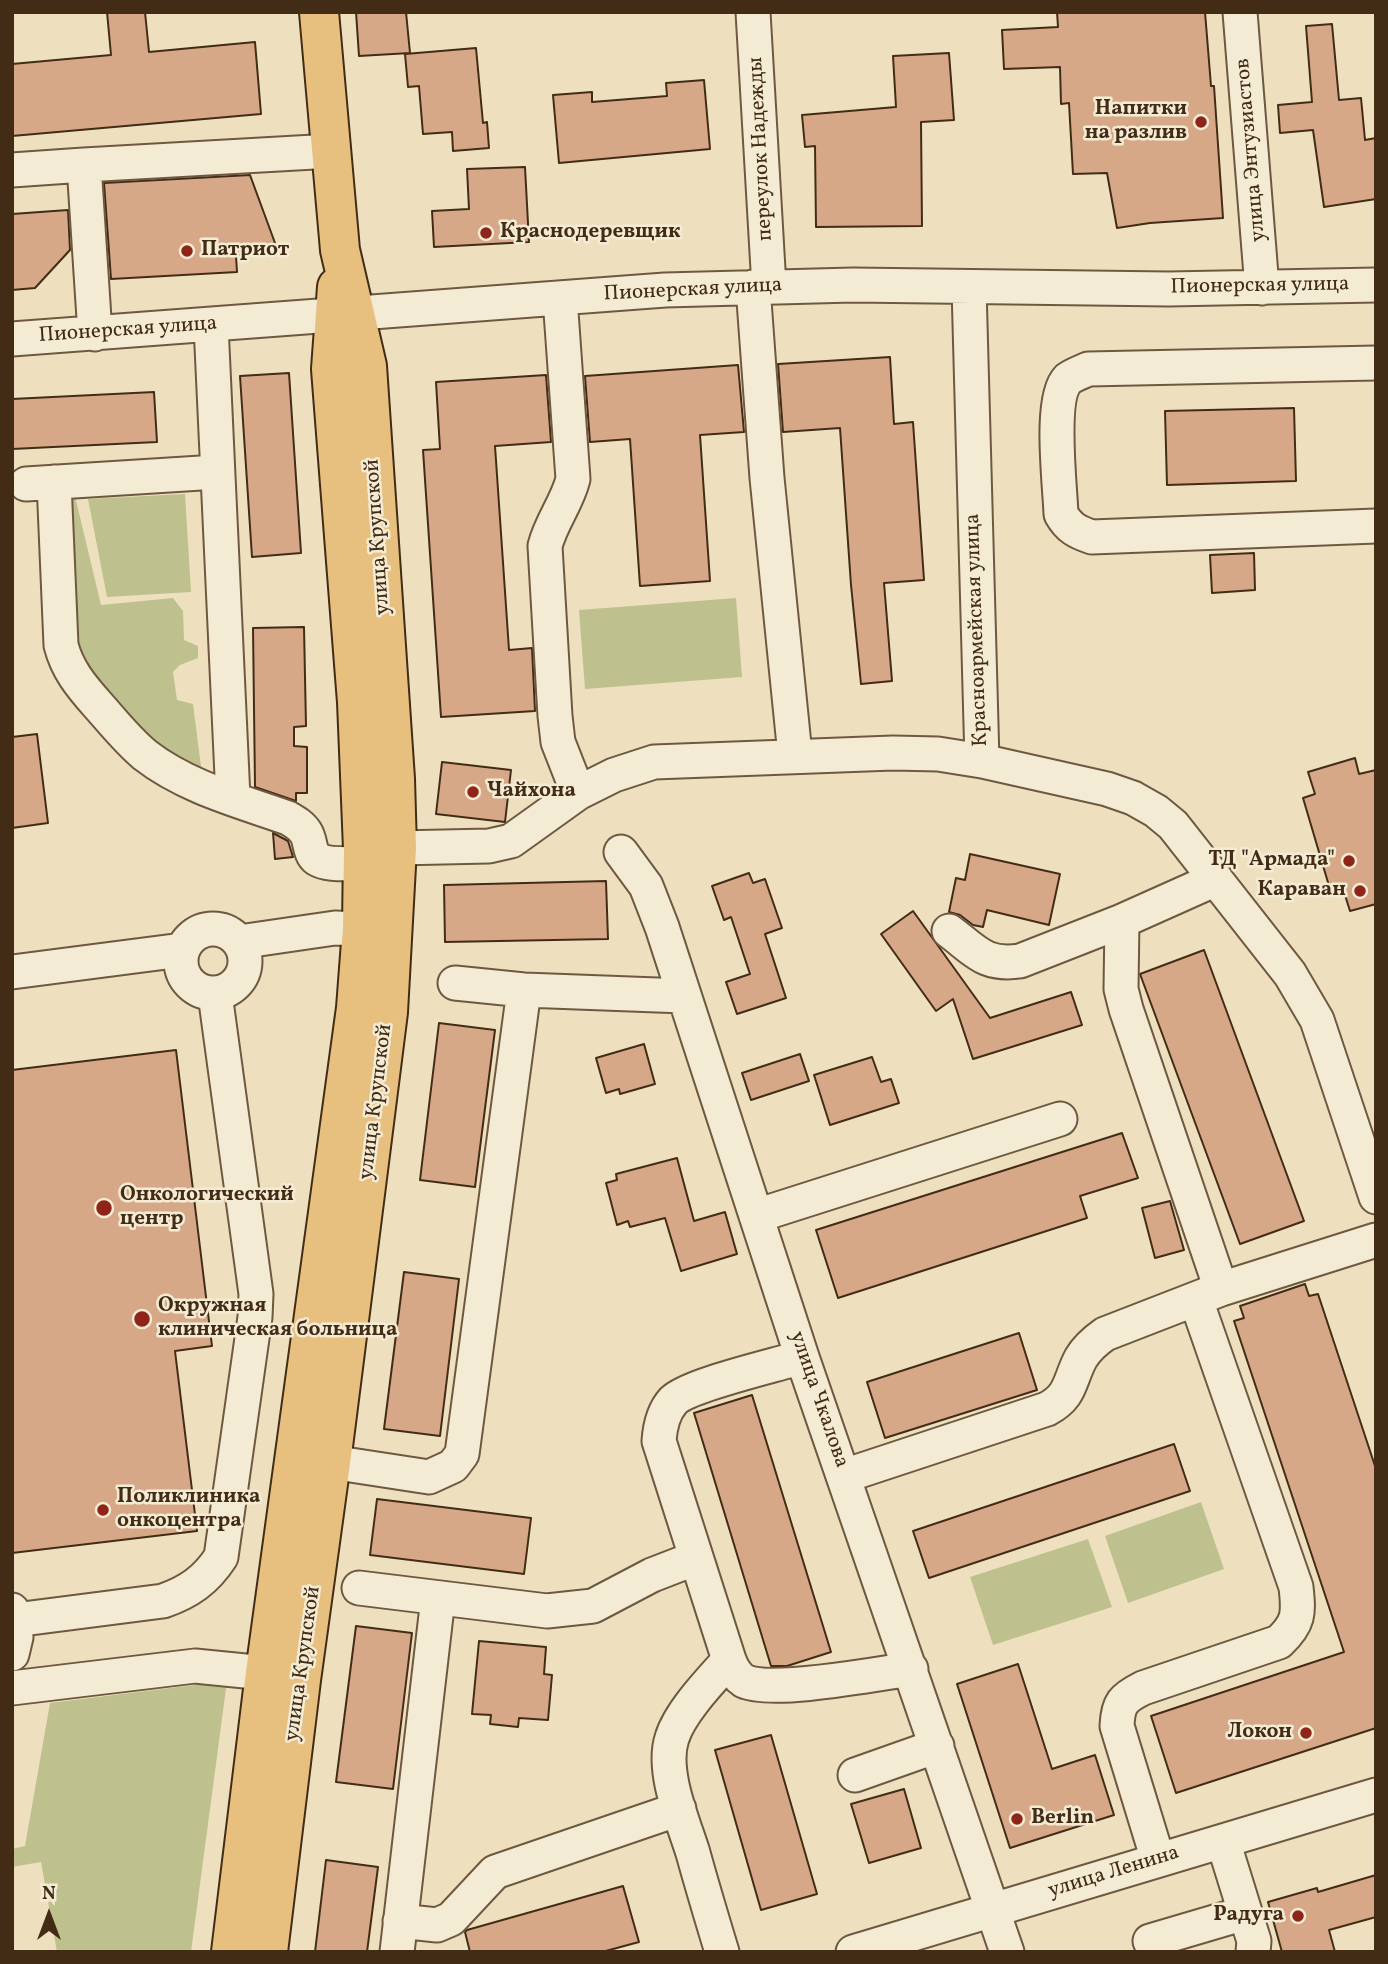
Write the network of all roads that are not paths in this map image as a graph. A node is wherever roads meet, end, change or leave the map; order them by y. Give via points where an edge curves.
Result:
1 (319, 12) edge
2 (753, 12) edge
3 (1240, 12) edge
4 (332, 151) junction
5 (83, 166) junction
6 (12, 170) edge
7 (1376, 285) edge
8 (969, 286) junction
9 (761, 287) junction
10 (1262, 288) junction
11 (560, 298) junction
12 (345, 315) junction
13 (211, 325) junction
14 (95, 334) junction
15 (12, 340) edge
16 (1376, 363) edge
17 (217, 472) junction
18 (1376, 526) edge
19 (795, 755) junction
20 (982, 761) junction
21 (578, 793) junction
22 (233, 798) junction
23 (621, 852) dead end
24 (374, 854) junction
25 (1216, 878) junction
26 (1122, 921) junction
27 (378, 930) junction
28 (949, 931) dead end
29 (239, 942) junction
30 (182, 950) junction
31 (12, 972) edge
32 (456, 983) dead end
33 (524, 990) junction
34 (215, 994) junction
35 (684, 996) junction
36 (1059, 1119) dead end
37 (1376, 1197) edge
38 (756, 1216) junction
39 (1376, 1240) edge
40 (1208, 1295) junction
41 (802, 1357) junction
42 (331, 1462) junction
43 (844, 1476) junction
44 (696, 1558) junction
45 (359, 1588) dead end
46 (438, 1598) junction
47 (14, 1615) edge
48 (12, 1654) edge
49 (729, 1660) junction
50 (911, 1669) junction
51 (265, 1673) junction
52 (12, 1688) edge
53 (937, 1746) junction
54 (855, 1774) dead end
55 (1376, 1795) edge
56 (679, 1808) junction
57 (1223, 1841) junction
58 (1158, 1860) junction
59 (993, 1910) junction
60 (1245, 1913) junction
61 (399, 1936) edge
62 (1150, 1941) dead end
63 (231, 1952) edge
64 (268, 1952) edge
65 (722, 1952) edge
66 (853, 1952) edge
67 (1007, 1952) edge
68 (1253, 1952) edge

1 - 4 main road, улица Крупской
2 - 9 street, переулок Надежды
3 - 10 street, улица Энтузиастов
4 - 5 street
4 - 12 main road, улица Крупской
5 - 6 street
5 - 14 street
7 - 10 street, Пионерская улица
8 - 9 street, Пионерская улица
8 - 10 street, Пионерская улица
8 - 20 street, Красноармейская улица
9 - 11 street, Пионерская улица
9 - 19 street, переулок Надежды via 766,478
11 - 12 street, Пионерская улица
11 - 21 street via 573,479 545,546 558,742
12 - 13 street, Пионерская улица
12 - 24 main road, улица Крупской via 331,369 357,702
13 - 14 street, Пионерская улица
13 - 17 street
14 - 15 street, Пионерская улица
16 - 18 street via 1088,369 1069,379 1060,394 1057,417 1061,514 1068,525 1092,537
17 - 22 street
17 - 22 street via 40,483 65,661 95,702 146,755 192,783
19 - 20 street via 938,754
19 - 21 street via 654,762
20 - 25 street, Красноармейская улица via 1133,797 1173,825
21 - 24 street via 511,841
22 - 24 street via 298,824 307,834 312,853 324,862
23 - 35 street, улица Чкалова via 646,886
24 - 27 main road, улица Крупской
25 - 26 street
25 - 37 street, Красноармейская улица via 1309,1004
26 - 28 street via 1020,961 1002,963 988,961
26 - 40 street via 1121,989
27 - 29 street via 335,928
27 - 42 main road, улица Крупской via 388,1012
27 - 51 main road, улица Крупской via 354,1022
29 - 30 street via 228,933 208,929 195,934
29 - 34 street via 245,963 240,978
30 - 31 street
30 - 34 street via 182,971 189,983
32 - 33 street
33 - 35 street
33 - 42 street via 462,1454 453,1466 429,1477
34 - 47 street via 256,1294 221,1557 199,1583 163,1601
35 - 38 street, улица Чкалова
36 - 38 street
38 - 41 street, улица Чкалова
39 - 40 street
40 - 43 street via 1105,1334 1081,1358 1060,1402 1047,1409
40 - 58 street via 1296,1587 1298,1608 1294,1627 1279,1642 1143,1688 1126,1697 1118,1711 1117,1726
41 - 43 street, улица Чкалова
41 - 44 street via 694,1388 673,1400 660,1423 659,1441
42 - 64 main road, улица Крупской
43 - 50 street, улица Чкалова
44 - 46 street via 593,1606 547,1611
44 - 49 street
45 - 46 street
46 - 61 street
47 - 48 street
49 - 50 street via 744,1681 763,1685
49 - 56 street via 696,1698 672,1736 668,1754
50 - 53 street, улица Чкалова
51 - 52 street via 195,1666
51 - 63 main road, улица Крупской
53 - 54 street
53 - 59 street, улица Чкалова
55 - 57 street, улица Ленина
56 - 61 street via 495,1872 451,1919
56 - 65 street
57 - 58 street, улица Ленина
57 - 60 street
58 - 59 street, улица Ленина
59 - 66 street, улица Ленина
59 - 67 street, улица Чкалова
60 - 62 street
60 - 68 street

